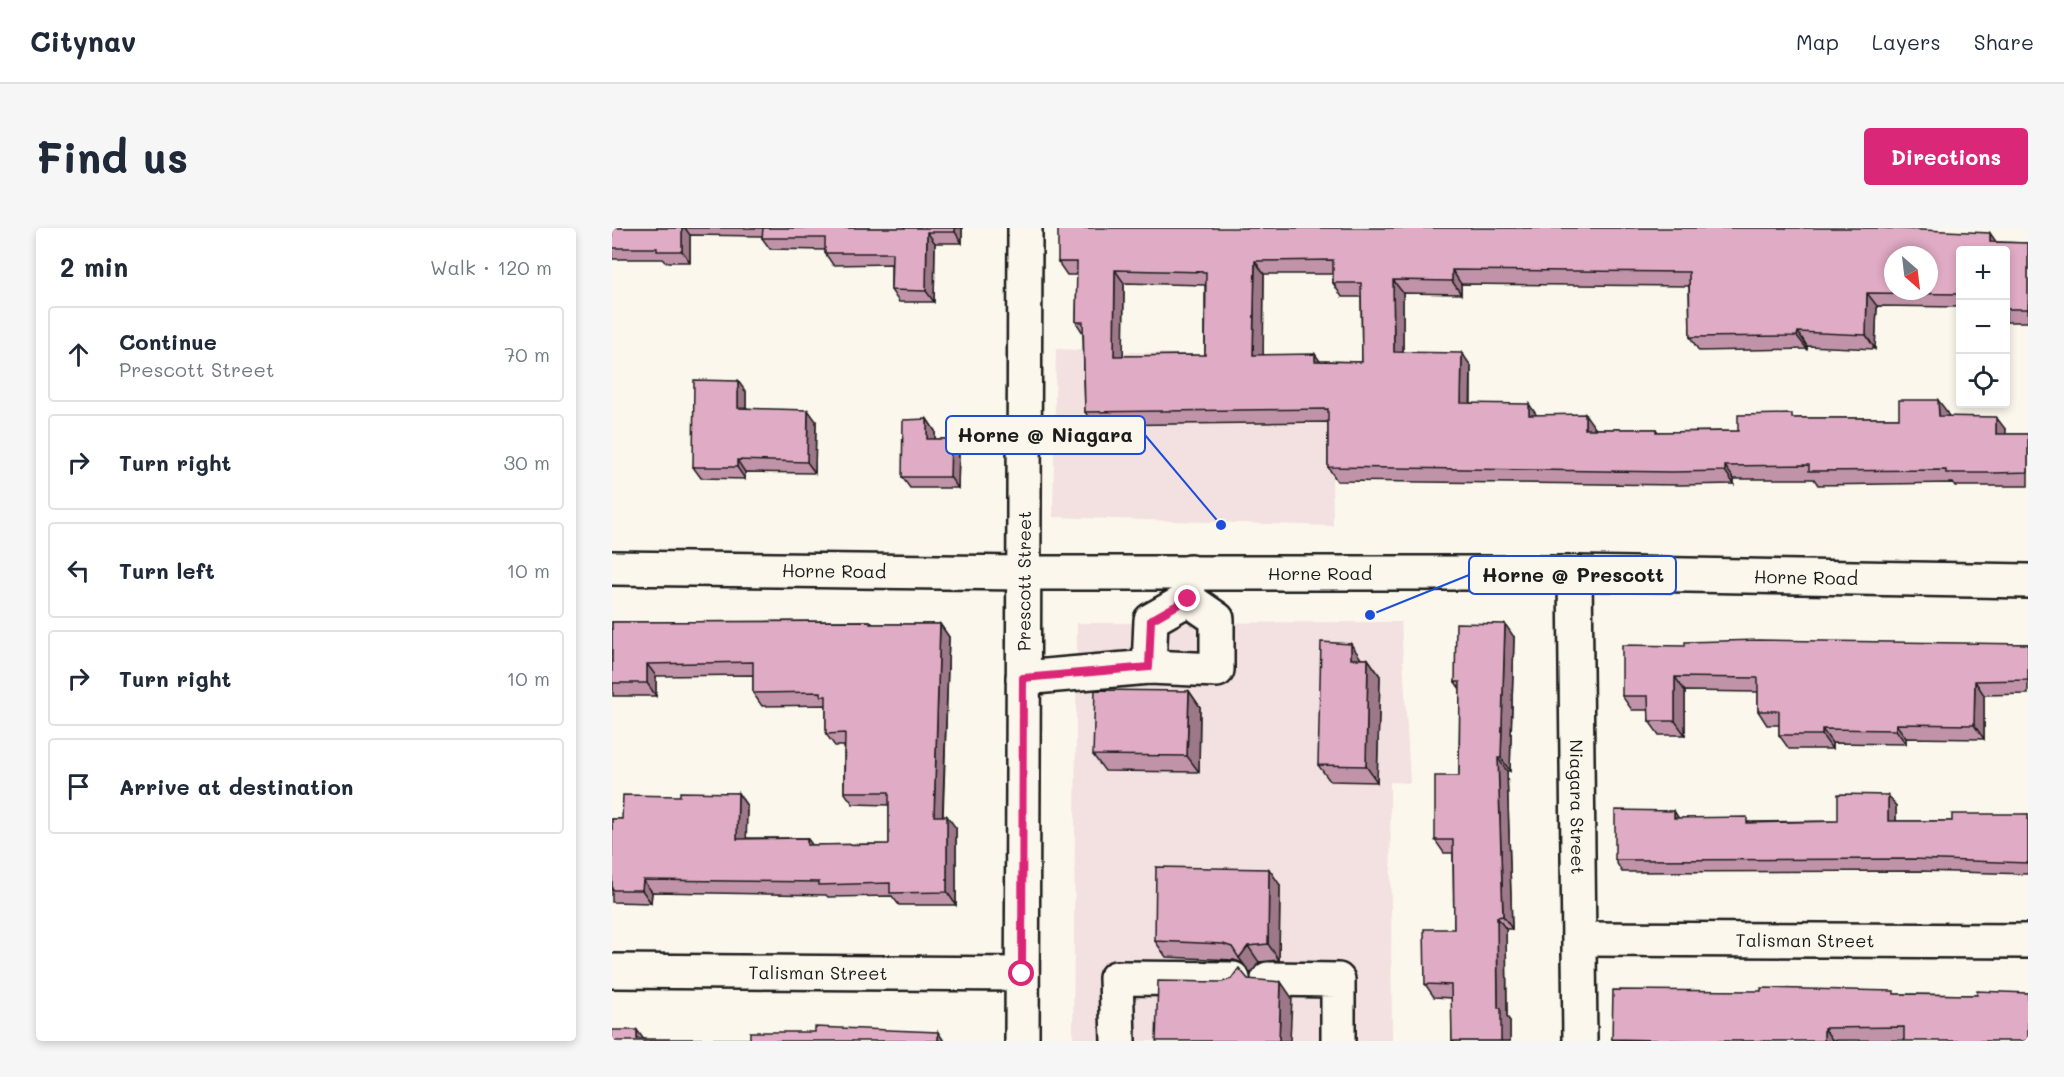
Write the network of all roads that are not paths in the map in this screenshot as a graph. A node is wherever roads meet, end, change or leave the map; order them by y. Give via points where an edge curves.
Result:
1 (1025, 228) edge
2 (612, 568) edge
3 (1024, 573) junction
4 (1575, 573) junction
5 (2028, 581) edge
6 (1189, 586) junction
7 (1149, 667) junction
8 (1023, 678) junction
9 (1581, 939) junction
10 (2028, 941) edge
11 (612, 971) edge
12 (1022, 974) junction
13 (1233, 979) edge
14 (1268, 979) edge
15 (1022, 1041) edge
16 (1118, 1041) edge
17 (1338, 1041) edge
18 (1580, 1041) edge

1 - 3 street, Prescott Street
2 - 3 street, Horne Road
3 - 6 street, Horne Road
3 - 8 street, Prescott Street
4 - 5 street, Horne Road
4 - 6 street, Horne Road
4 - 9 street, Niagara Street
6 - 7 street via 1151,620
6 - 7 street via 1217,619 1217,670
7 - 8 street
8 - 12 street, Prescott Street
9 - 10 street, Talisman Street
9 - 18 street, Niagara Street
11 - 12 street, Talisman Street
12 - 15 street, Prescott Street
13 - 16 street via 1116,978
14 - 17 street via 1338,980

